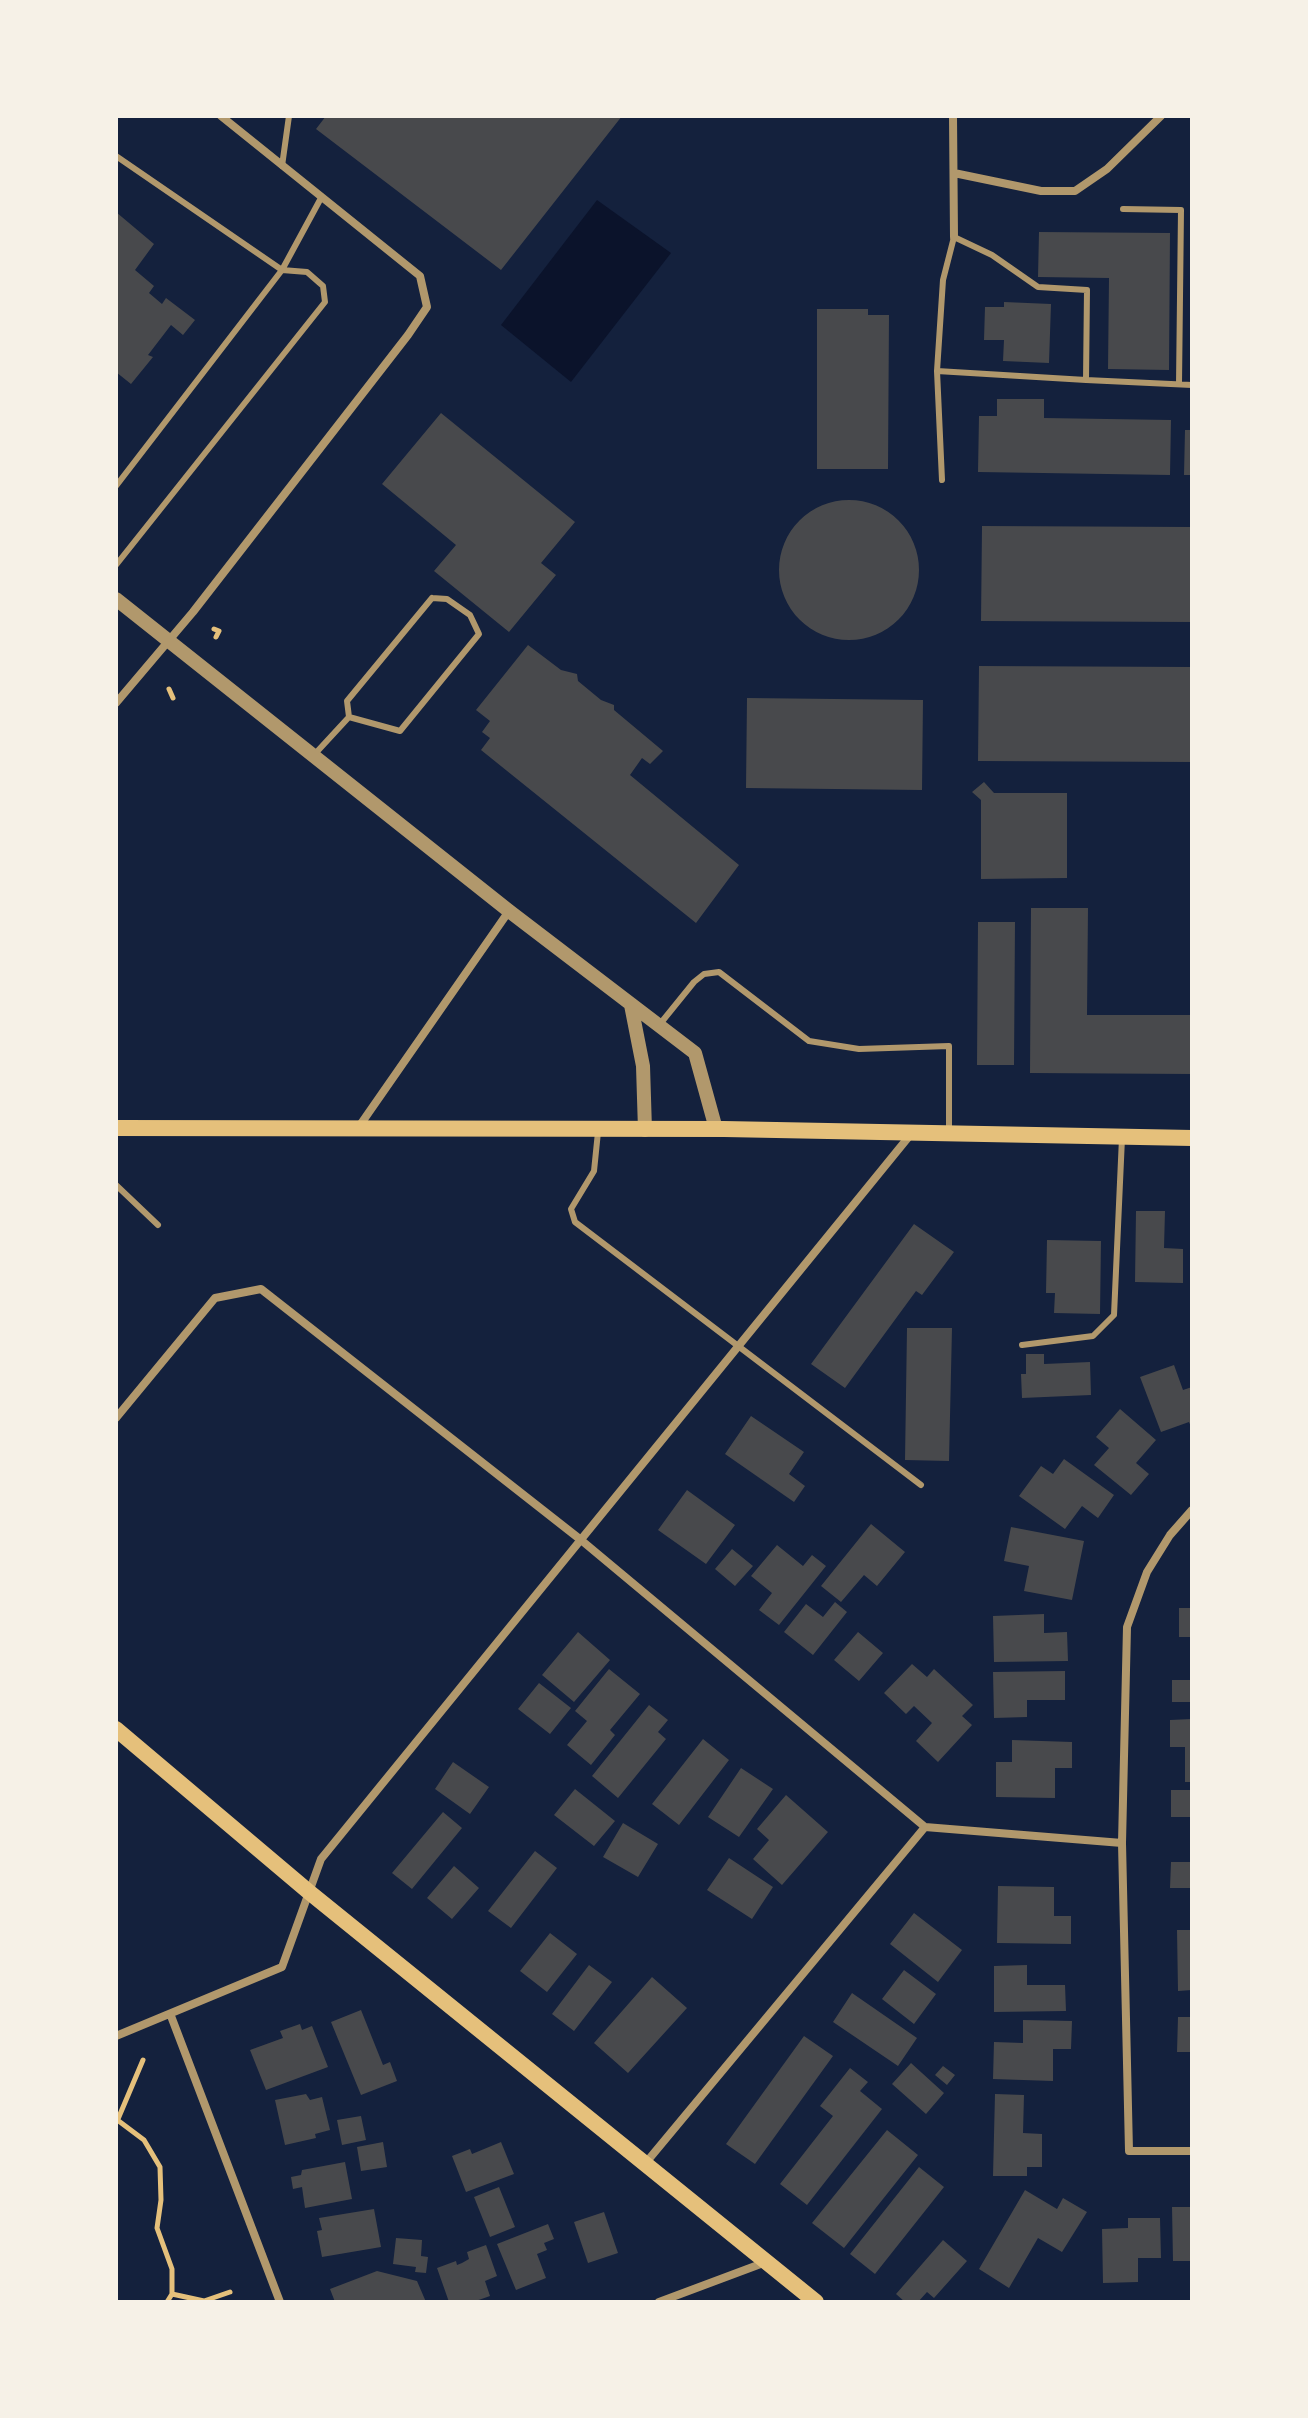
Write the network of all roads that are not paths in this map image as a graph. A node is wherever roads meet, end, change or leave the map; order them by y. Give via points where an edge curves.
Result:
1 (221, 116) edge
2 (289, 116) edge
3 (953, 116) edge
4 (1161, 116) edge
5 (116, 156) edge
6 (282, 166) junction
7 (954, 173) junction
8 (321, 198) junction
9 (1123, 209) dead end
10 (954, 237) junction
11 (282, 270) junction
12 (937, 371) junction
13 (1086, 380) junction
14 (1179, 384) junction
15 (1192, 385) edge
16 (942, 480) dead end
17 (116, 486) edge
18 (116, 565) edge
19 (116, 599) edge
20 (168, 642) junction
21 (116, 703) edge
22 (349, 717) junction
23 (313, 756) junction
24 (509, 911) junction
25 (631, 1005) junction
26 (659, 1025) junction
27 (116, 1128) edge
28 (357, 1128) junction
29 (598, 1129) junction
30 (716, 1129) junction
31 (645, 1130) junction
32 (912, 1134) junction
33 (950, 1135) junction
34 (1122, 1138) junction
35 (1192, 1138) edge
36 (116, 1185) edge
37 (158, 1225) dead end
38 (1022, 1345) dead end
39 (738, 1346) junction
40 (116, 1418) edge
41 (921, 1485) dead end
42 (1192, 1510) edge
43 (581, 1540) junction
44 (116, 1729) edge
45 (925, 1827) junction
46 (1122, 1843) junction
47 (309, 1892) junction
48 (171, 2016) junction
49 (116, 2036) edge
50 (1192, 2151) edge
51 (644, 2166) junction
52 (766, 2262) junction
53 (280, 2302) edge
54 (659, 2302) edge
55 (816, 2302) edge

1 - 6 street
2 - 6 lane
3 - 7 street
4 - 7 street via 1107,169 1075,191 1041,191
5 - 11 lane
6 - 8 street
7 - 10 street
8 - 11 lane
8 - 20 street via 420,276 427,307
9 - 14 lane via 1181,210
10 - 12 lane via 943,280
10 - 13 lane via 1038,287 1087,290
11 - 17 lane
11 - 18 lane via 307,272 323,286 325,302
12 - 13 lane
12 - 16 lane
13 - 14 lane
14 - 15 lane
19 - 20 street
20 - 21 street
20 - 23 street
22 - 22 lane via 400,731 479,634 470,615 447,599 432,598 347,701
22 - 23 lane
23 - 24 street
24 - 25 street
24 - 28 street
25 - 26 street
25 - 31 street via 643,1066
26 - 30 street via 695,1053
26 - 33 lane via 694,982 719,972 809,1041 859,1049 949,1046
27 - 28 main road
28 - 29 main road
29 - 31 main road
29 - 39 lane via 594,1171 571,1209 575,1222
30 - 31 main road
30 - 32 main road
32 - 33 main road
32 - 39 street
33 - 34 main road
34 - 35 main road
34 - 38 lane via 1114,1315 1093,1336
36 - 37 lane
39 - 41 lane
39 - 43 street
40 - 43 street via 215,1298 261,1289
42 - 46 street via 1147,1572 1127,1627
43 - 45 street
43 - 47 street via 321,1859
44 - 47 main road
45 - 46 street
45 - 51 street
46 - 50 street via 1129,2151
47 - 48 street via 282,1967
47 - 51 main road
48 - 49 street
48 - 53 street
51 - 52 main road
52 - 54 street
52 - 55 main road

